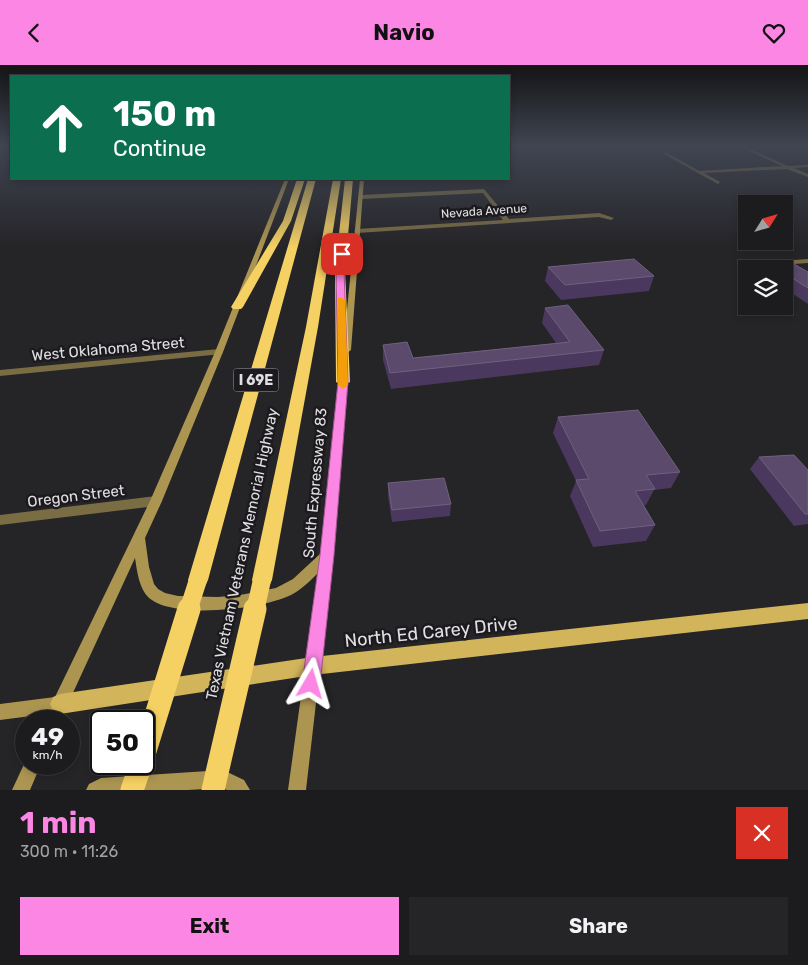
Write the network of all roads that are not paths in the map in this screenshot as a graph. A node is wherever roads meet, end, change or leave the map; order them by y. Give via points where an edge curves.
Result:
1 (287, 180) edge
2 (301, 180) edge
3 (312, 180) edge
4 (338, 180) edge
5 (348, 180) edge
6 (362, 180) edge
7 (712, 180) edge
8 (718, 183) dead end
9 (361, 197) junction
10 (611, 217) dead end
11 (507, 221) junction
12 (358, 231) junction
13 (808, 261) edge
14 (793, 262) edge
15 (237, 307) junction
16 (219, 352) junction
17 (0, 373) edge
18 (343, 382) junction
19 (156, 501) junction
20 (0, 520) edge
21 (139, 538) junction
22 (327, 555) junction
23 (808, 611) edge
24 (313, 666) junction
25 (57, 710) edge
26 (72, 710) edge
27 (0, 712) edge
28 (15, 712) edge
29 (155, 719) edge
30 (28, 775) edge
31 (137, 775) edge
32 (21, 790) edge
33 (95, 790) edge
34 (132, 790) edge
35 (213, 790) edge
36 (241, 790) edge
37 (297, 790) edge

1 - 15 main road
2 - 15 highway via 287,221
3 - 29 highway, Texas Vietnam Veterans Memorial Highway / I 69E, bridge via 198,580
4 - 35 highway, Texas Vietnam Veterans Memorial Highway / I 69E, bridge via 262,580
5 - 18 highway via 340,270
6 - 9 main road, South Expressway 83
7 - 8 street
9 - 11 street via 484,191
9 - 12 main road, South Expressway 83
10 - 11 street, Nevada Avenue
11 - 12 street, Nevada Avenue
12 - 18 main road, South Expressway 83
13 - 14 street
15 - 16 main road
16 - 17 street, West Oklahoma Street
16 - 19 main road
18 - 22 main road, South Expressway 83
19 - 20 street, Oregon Street
19 - 21 main road
21 - 22 main road via 146,579 153,594 167,601 205,605 286,591
21 - 25 main road
22 - 24 main road, South Expressway 83
23 - 24 main road, North Ed Carey Drive
24 - 26 main road, North Ed Carey Drive
24 - 37 main road, South Expressway 83
27 - 28 main road
30 - 32 main road
31 - 34 highway, bridge
33 - 36 main road via 223,779

